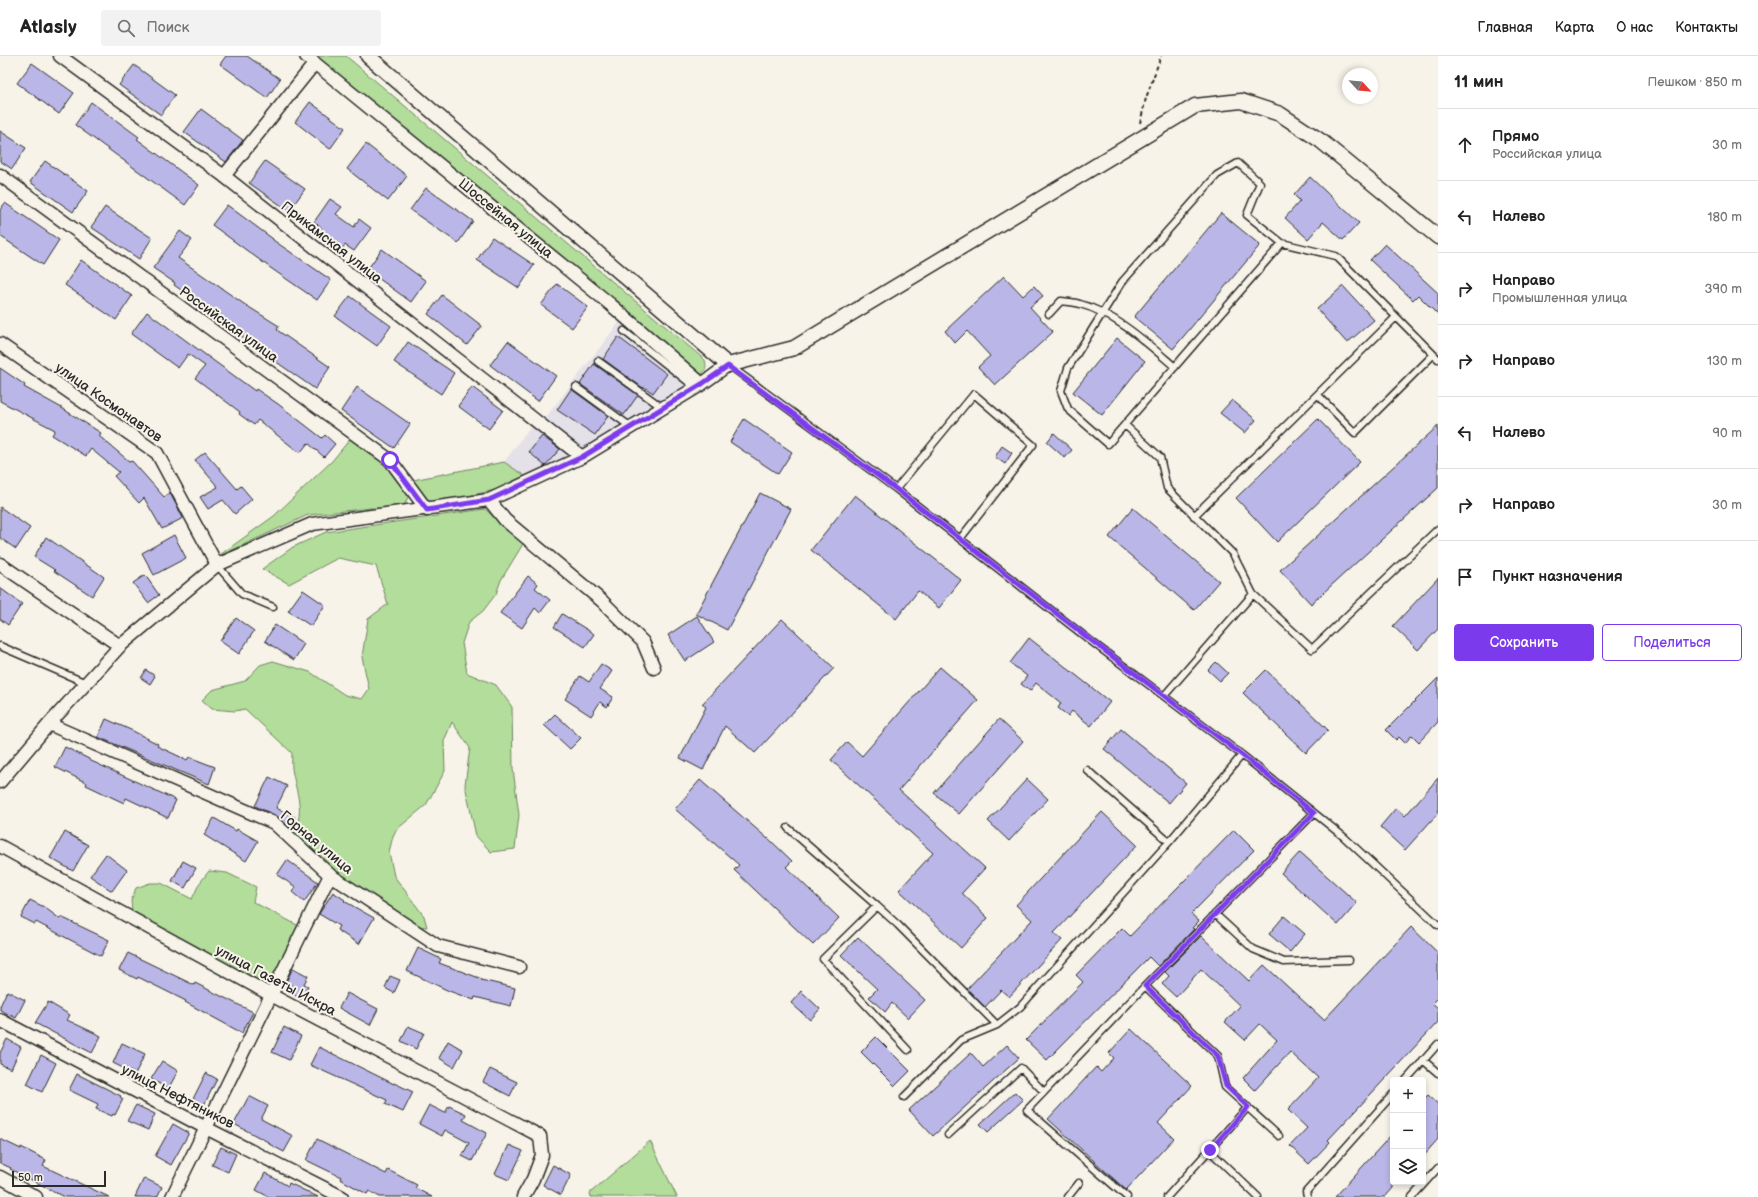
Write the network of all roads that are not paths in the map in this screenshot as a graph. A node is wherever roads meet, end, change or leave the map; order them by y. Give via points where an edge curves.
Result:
1 (60, 56) edge
2 (368, 56) edge
3 (311, 60) edge
4 (0, 175) edge
5 (224, 176) junction
6 (1438, 237) edge
7 (1282, 243) junction
8 (1101, 312) junction
9 (1049, 314) dead end
10 (1396, 318) junction
11 (624, 331) dead end
12 (0, 344) edge
13 (1436, 357) edge
14 (598, 360) dead end
15 (728, 366) junction
16 (1175, 367) junction
17 (699, 386) junction
18 (576, 387) dead end
19 (1318, 395) junction
20 (663, 408) junction
21 (1125, 425) junction
22 (631, 427) junction
23 (582, 457) junction
24 (896, 489) junction
25 (489, 500) junction
26 (427, 510) junction
27 (1194, 516) junction
28 (1438, 529) edge
29 (960, 539) junction
30 (0, 564) edge
31 (217, 565) junction
32 (1253, 594) junction
33 (273, 607) dead end
34 (0, 646) edge
35 (120, 646) junction
36 (654, 668) dead end
37 (86, 683) junction
38 (1164, 696) junction
39 (49, 724) junction
40 (1242, 755) junction
41 (1087, 770) dead end
42 (0, 782) edge
43 (1314, 813) junction
44 (788, 828) dead end
45 (1169, 842) junction
46 (0, 846) edge
47 (330, 874) junction
48 (877, 906) junction
49 (1215, 914) junction
50 (1438, 924) edge
51 (1349, 960) dead end
52 (518, 967) dead end
53 (1145, 986) junction
54 (271, 995) junction
55 (0, 1020) edge
56 (997, 1025) junction
57 (1438, 1044) edge
58 (908, 1050) dead end
59 (1423, 1060) junction
60 (1438, 1073) edge
61 (1409, 1077) edge
62 (1044, 1092) junction
63 (904, 1096) dead end
64 (1390, 1097) edge
65 (1248, 1107) junction
66 (206, 1128) junction
67 (948, 1135) dead end
68 (1279, 1136) dead end
69 (1210, 1150) junction
70 (1438, 1168) edge
71 (0, 1177) edge
72 (1079, 1183) dead end
73 (36, 1197) edge
74 (172, 1197) edge
75 (342, 1197) edge
76 (523, 1197) edge
77 (1068, 1197) edge
78 (1127, 1197) edge
79 (1167, 1197) edge
80 (1258, 1197) edge
81 (1307, 1197) edge
82 (1412, 1197) edge

1 - 5 street, Прикамская улица
2 - 15 street
3 - 5 street
3 - 17 street, Шоссейная улица via 610,304
4 - 26 street, Российская улица via 390,460
5 - 23 street, Прикамская улица
6 - 15 street via 1321,141 1280,114 1241,101 1195,106 794,348
7 - 8 lane via 1247,215 1260,183 1238,163 1217,175 1122,282
7 - 10 lane via 1336,256
7 - 16 lane
8 - 9 lane via 1080,304 1061,301
8 - 16 lane via 1141,338
8 - 21 lane via 1068,368 1061,391 1068,409 1108,444
10 - 13 lane
10 - 19 lane
11 - 17 lane
12 - 31 street, улица Космонавтов via 157,453
13 - 19 lane via 1356,433
14 - 20 lane
15 - 17 street
15 - 24 lane
16 - 21 lane
17 - 20 street
18 - 22 lane
19 - 27 lane
20 - 22 street
21 - 27 lane via 1160,457 1166,488
22 - 23 street
23 - 25 street
24 - 29 lane
24 - 29 lane via 974,394 1033,445
25 - 26 street
25 - 36 street via 505,520 602,601 642,642
26 - 31 street via 312,524
27 - 32 lane via 1233,554
28 - 32 lane via 1312,649
29 - 38 lane
30 - 35 street
31 - 33 lane via 242,594
31 - 35 street
32 - 38 lane
34 - 37 lane
35 - 37 street
37 - 39 street
38 - 40 lane
39 - 42 street
39 - 47 street, Горная улица via 274,823
40 - 43 lane
40 - 45 lane
41 - 45 lane
43 - 49 lane
43 - 50 lane via 1344,837
44 - 48 lane
45 - 56 lane via 1020,1007
46 - 54 street, улица Газеты Искра
47 - 52 street, Горная улица via 438,946
47 - 54 street
48 - 56 lane
48 - 58 lane via 823,959
49 - 51 lane via 1253,949 1284,962
49 - 53 lane
53 - 62 lane
53 - 65 lane via 1218,1056 1226,1086
54 - 66 street
54 - 76 street, улица Газеты Искра via 540,1136 542,1155
55 - 66 street, улица Нефтяников
56 - 63 lane via 961,1040
57 - 59 lane
59 - 60 lane
59 - 61 lane
62 - 67 lane via 1021,1068
62 - 78 lane via 1027,1110
64 - 81 lane via 1306,1192
65 - 68 lane
65 - 69 lane
66 - 74 street
66 - 75 street, улица Нефтяников
69 - 79 lane
69 - 80 lane
70 - 82 lane
71 - 73 street
72 - 77 lane

